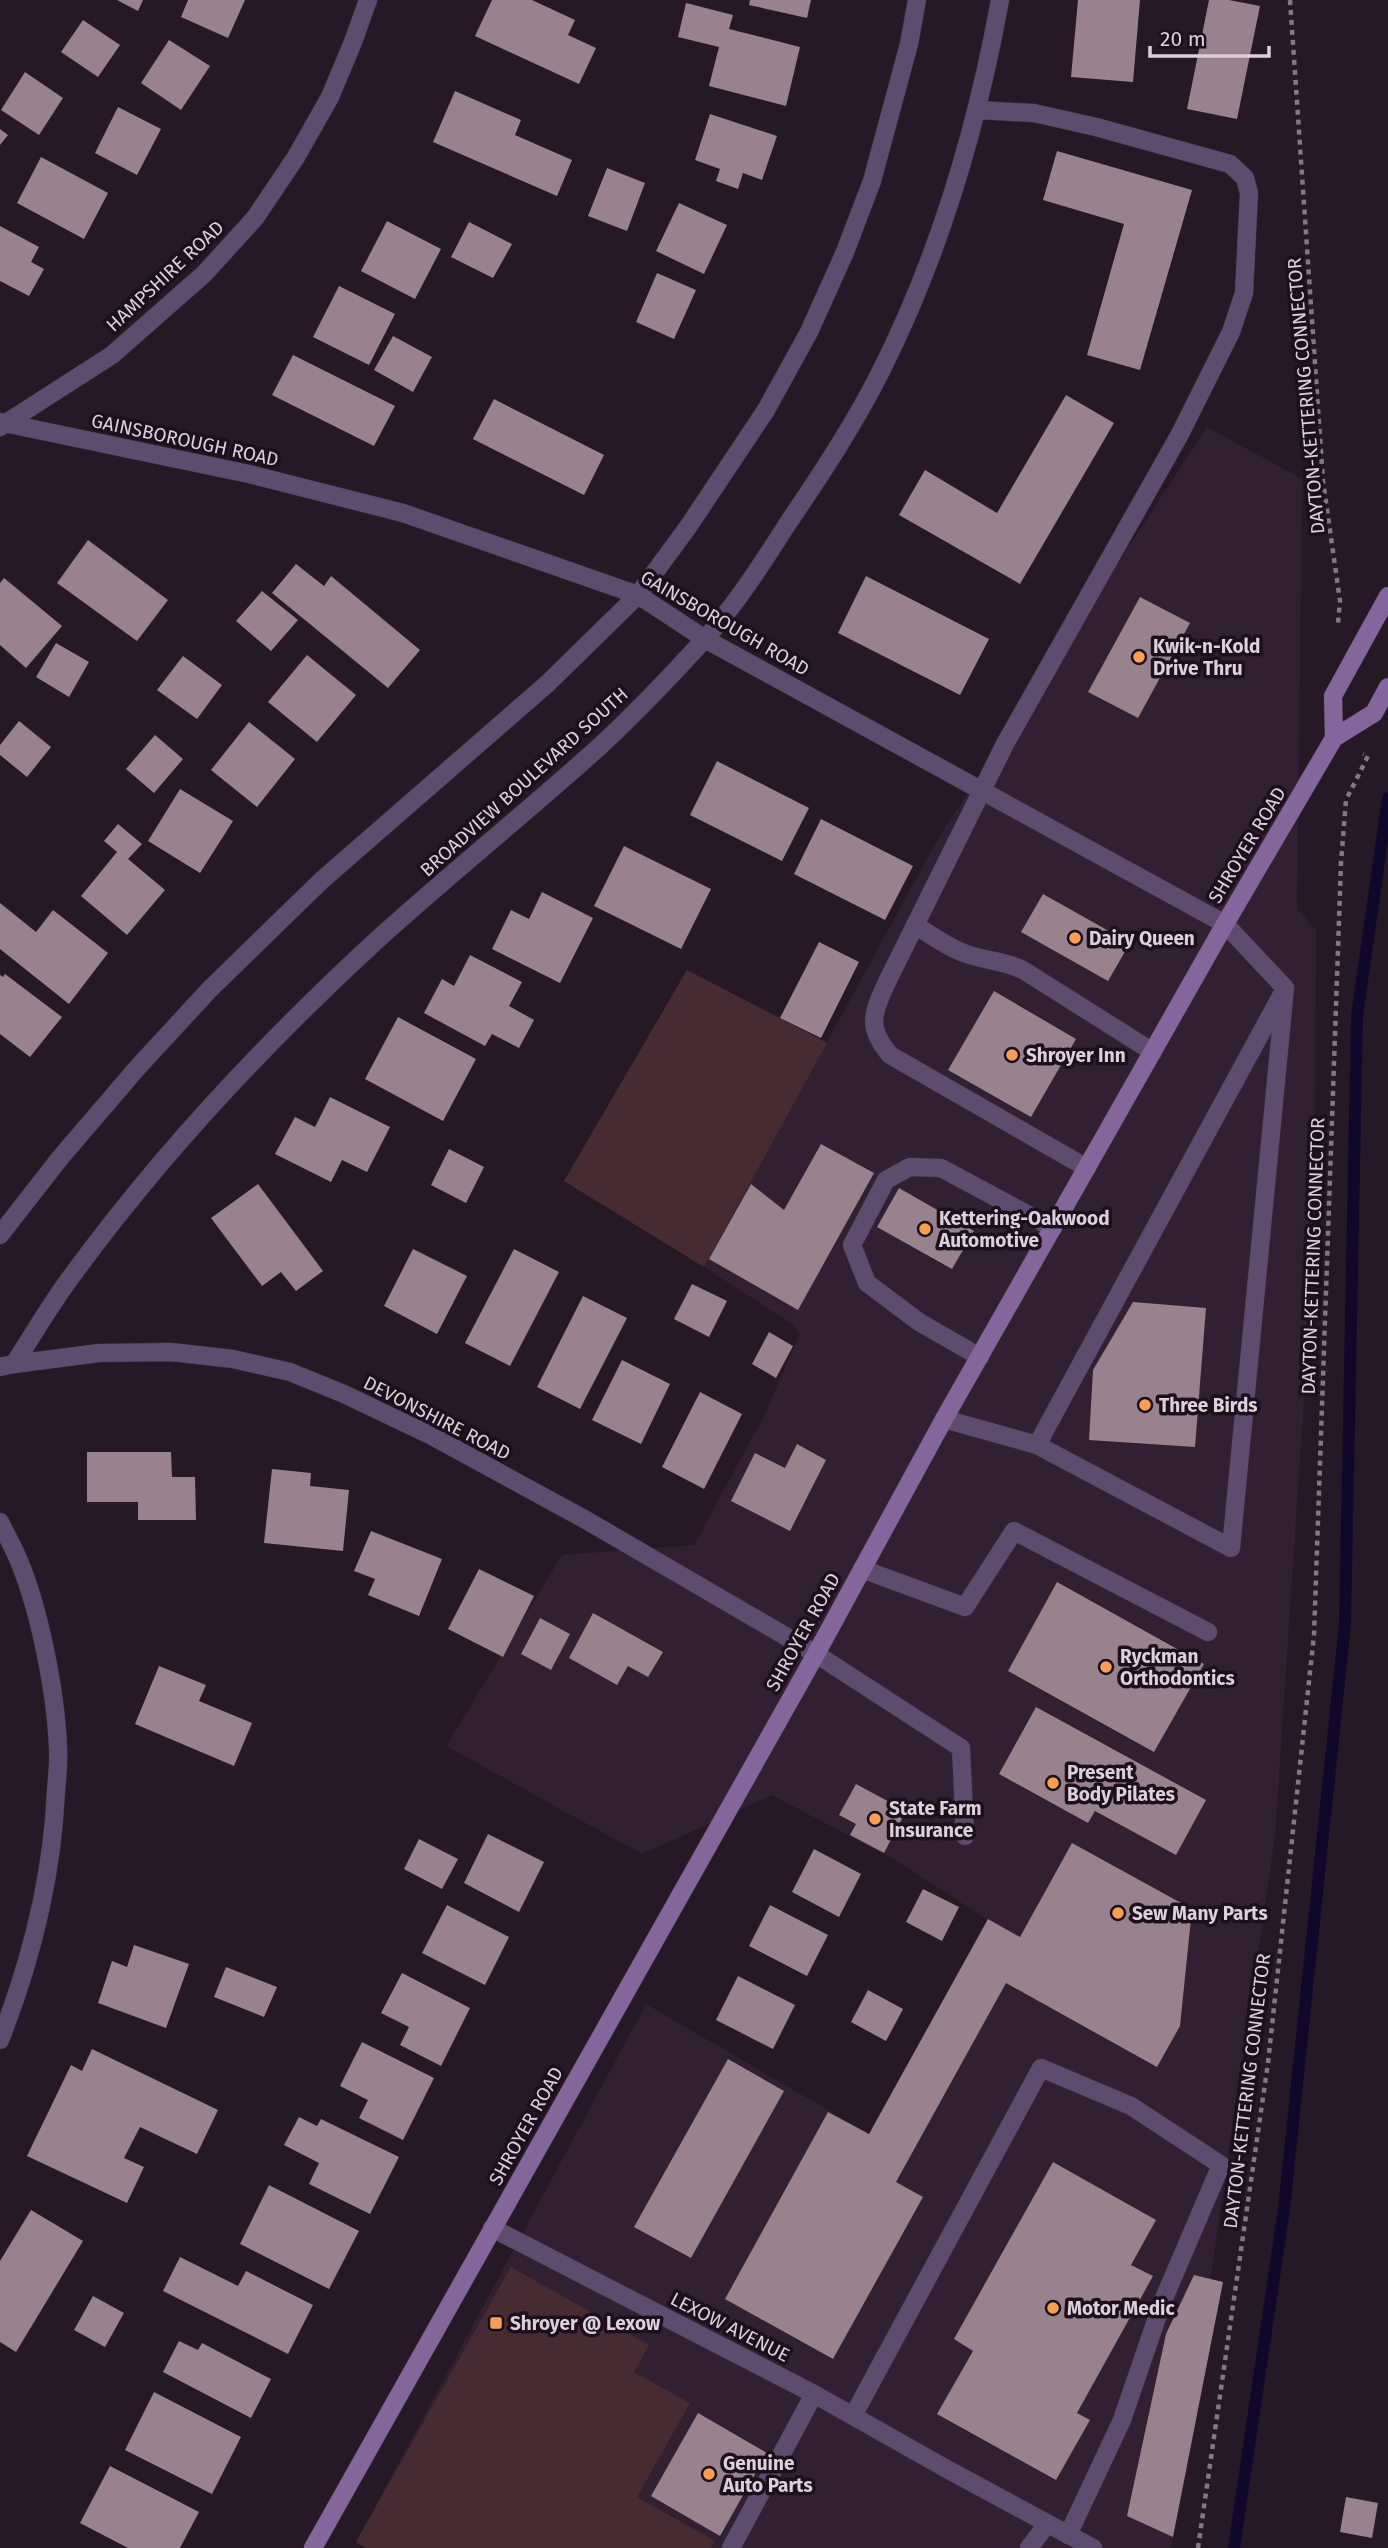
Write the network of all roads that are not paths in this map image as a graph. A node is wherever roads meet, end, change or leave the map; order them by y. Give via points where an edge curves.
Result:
1 (368, 0) edge
2 (917, 0) edge
3 (1000, 0) edge
4 (977, 110) junction
5 (2, 424) edge
6 (638, 595) junction
7 (1388, 596) edge
8 (705, 639) junction
9 (1388, 687) edge
10 (1334, 738) junction
11 (981, 790) junction
12 (1225, 924) junction
13 (915, 925) junction
14 (1285, 988) junction
15 (1153, 1052) junction
16 (1087, 1168) junction
17 (1053, 1228) junction
18 (0, 1235) edge
19 (980, 1357) junction
20 (7, 1366) edge
21 (944, 1419) junction
22 (1037, 1445) junction
23 (0, 1522) edge
24 (862, 1569) junction
25 (1208, 1632) dead end
26 (816, 1654) junction
27 (965, 1836) dead end
28 (0, 2040) edge
29 (492, 2228) junction
30 (814, 2394) junction
31 (853, 2416) junction
32 (1047, 2524) junction
33 (1068, 2535) junction
34 (734, 2547) edge
35 (313, 2548) edge
36 (1029, 2548) edge
37 (1093, 2548) edge

1 - 5 street, HAMPSHIRE ROAD via 330,97 255,218 204,274 112,355
2 - 6 street via 907,55 872,181 809,332 766,411
3 - 4 street, BROADVIEW BOULEVARD SOUTH
4 - 8 street, BROADVIEW BOULEVARD SOUTH via 950,207 883,369 835,453 755,574
4 - 11 street via 1034,113 1230,164 1245,178 1249,193 1244,293 1231,332 1180,434
5 - 6 street, GAINSBOROUGH ROAD via 249,474 403,513
6 - 8 street, GAINSBOROUGH ROAD
6 - 18 street via 547,684 322,880 210,989 60,1158
7 - 10 main road via 1334,696
8 - 11 street, GAINSBOROUGH ROAD
8 - 20 street, BROADVIEW BOULEVARD SOUTH via 602,744 377,940 268,1046 123,1209
9 - 10 main road, SHROYER ROAD via 1374,713
10 - 12 main road, SHROYER ROAD
11 - 12 street, GAINSBOROUGH ROAD
11 - 13 street
12 - 14 street, GAINSBOROUGH ROAD
12 - 15 main road, SHROYER ROAD
13 - 15 street via 961,952 1023,970
13 - 16 street via 877,1004 876,1040 910,1068
14 - 22 street
14 - 22 street via 1231,1548
15 - 16 main road, SHROYER ROAD
16 - 17 main road, SHROYER ROAD
17 - 19 main road, SHROYER ROAD
17 - 19 street via 941,1168 910,1167 886,1181 852,1245 867,1283 919,1322
19 - 21 main road, SHROYER ROAD
20 - 26 street, DEVONSHIRE ROAD via 99,1353 171,1352 290,1372 432,1436
21 - 22 street
21 - 24 main road, SHROYER ROAD
23 - 28 street via 19,1561 38,1624 58,1749 54,1825 43,1900 21,1986
24 - 25 street via 965,1608 1014,1531
24 - 26 main road, SHROYER ROAD
26 - 27 street, DEVONSHIRE ROAD via 961,1748
26 - 29 main road, SHROYER ROAD
29 - 30 street, LEXOW AVENUE
29 - 35 main road, SHROYER ROAD
30 - 31 street, LEXOW AVENUE
30 - 34 street
31 - 32 street, LEXOW AVENUE
31 - 33 street via 1041,2068 1131,2106 1221,2165 1162,2303 1122,2420
32 - 33 street, LEXOW AVENUE
32 - 36 street
33 - 37 street, LEXOW AVENUE

